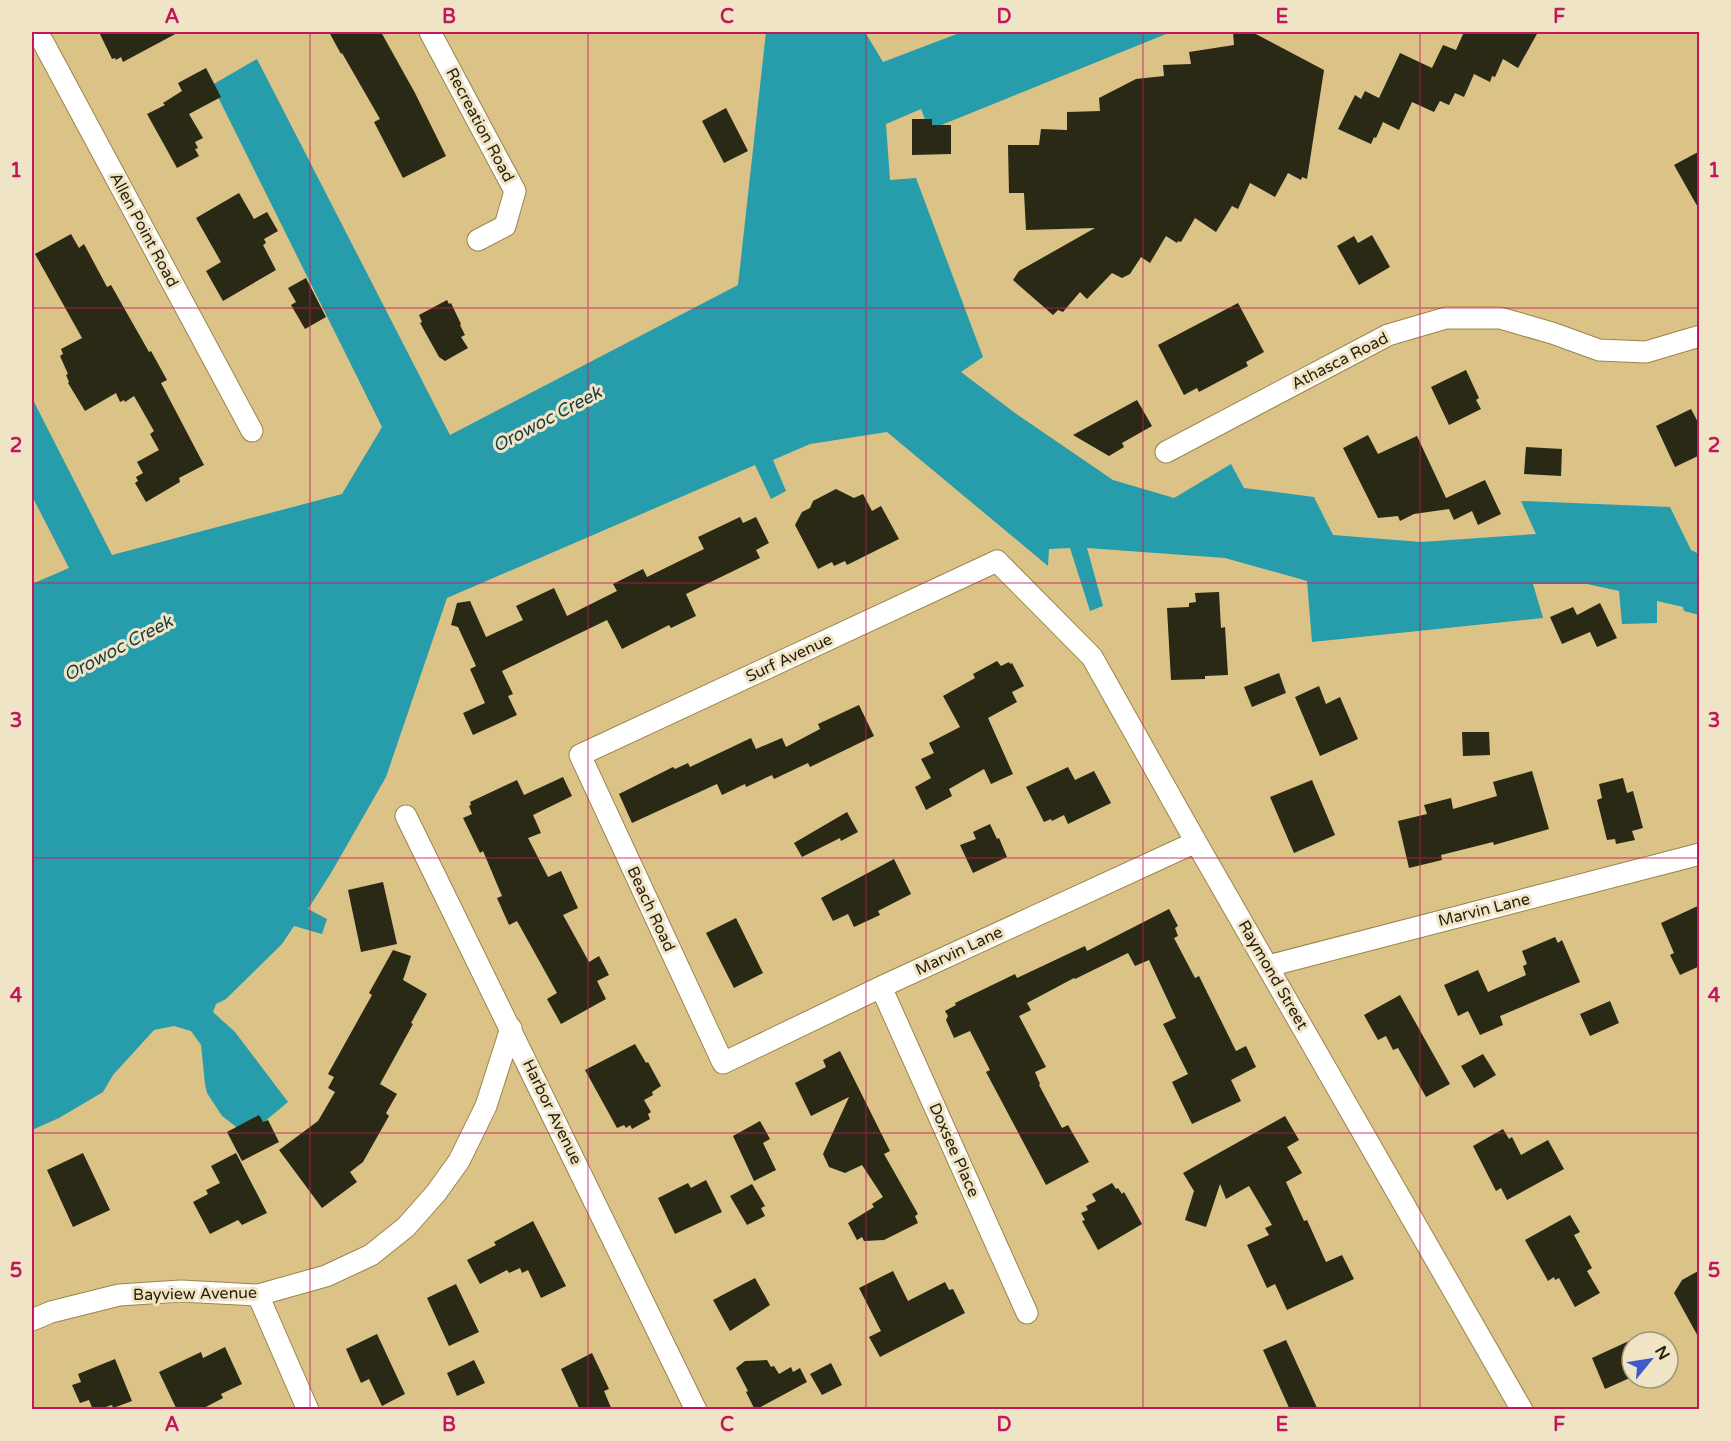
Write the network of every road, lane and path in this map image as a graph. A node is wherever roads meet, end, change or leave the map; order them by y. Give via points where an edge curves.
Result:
1 (32, 32) edge
2 (430, 32) edge
3 (478, 240) dead end
4 (1700, 336) edge
5 (252, 431) dead end
6 (1166, 452) dead end
7 (997, 561) joint
8 (580, 754) joint
9 (406, 816) dead end
10 (1196, 842) junction
11 (1700, 854) edge
12 (1268, 966) junction
13 (881, 987) junction
14 (511, 1028) junction
15 (723, 1063) joint
16 (258, 1295) junction
17 (1027, 1313) dead end
18 (32, 1320) edge
19 (308, 1410) edge
20 (696, 1410) edge
21 (1522, 1410) edge

1 - 5 street, Allen Point Road via 43,42
2 - 3 street, Recreation Road via 515,191 505,226
4 - 6 street, Athasca Road via 1646,352 1599,350 1500,318 1446,318 1388,335
7 - 8 street, Surf Avenue
7 - 10 street, Raymond Street via 1092,657
8 - 15 street, Beach Road
9 - 14 street, Harbor Avenue
10 - 12 street, Raymond Street
10 - 13 street, Marvin Lane
11 - 12 street, Marvin Lane
12 - 21 street, Raymond Street
13 - 15 street, Marvin Lane
13 - 17 street, Doxsee Place
14 - 16 street, Bayview Avenue via 486,1106 459,1161 406,1227 371,1255 326,1276
14 - 20 street, Harbor Avenue
16 - 18 street, Bayview Avenue via 181,1291 119,1295
16 - 19 street

